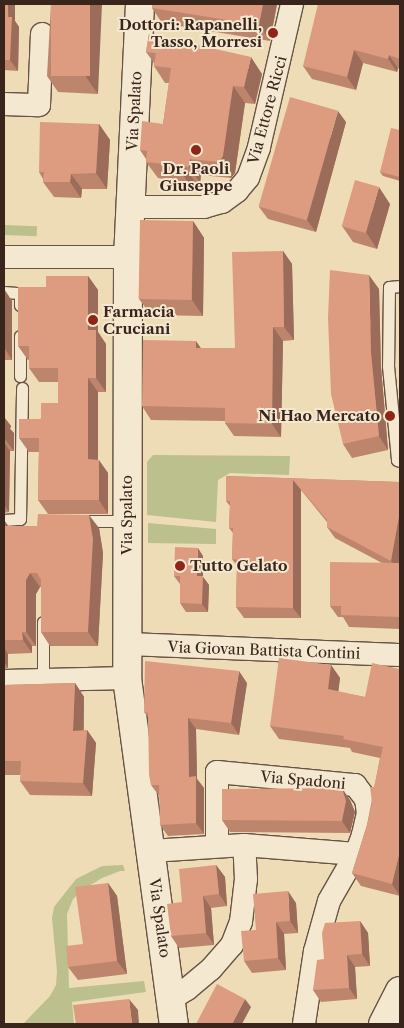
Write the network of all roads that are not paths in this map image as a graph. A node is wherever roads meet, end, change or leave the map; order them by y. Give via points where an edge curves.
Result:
1 (140, 4) edge
2 (292, 4) edge
3 (42, 34) dead end
4 (4, 104) edge
5 (130, 208) junction
6 (4, 257) edge
7 (128, 257) junction
8 (400, 286) edge
9 (4, 292) edge
10 (400, 461) edge
11 (4, 520) edge
12 (68, 521) edge
13 (128, 521) junction
14 (43, 612) edge
15 (127, 644) junction
16 (400, 655) edge
17 (127, 678) junction
18 (43, 680) junction
19 (4, 681) edge
20 (217, 845) junction
21 (244, 845) junction
22 (151, 851) junction
23 (356, 854) junction
24 (400, 991) edge
25 (172, 1011) edge
26 (304, 1024) edge
27 (382, 1024) edge

1 - 5 main road, Via Spalato
2 - 5 street, Via Ettore Ricci via 259,147 248,178 222,202 204,208
3 - 4 street via 39,104
5 - 7 main road, Via Spalato
6 - 7 street
7 - 13 main road, Via Spalato
8 - 10 lane via 389,287 388,366 397,460
9 - 11 lane via 20,293 21,382 20,519
12 - 13 lane
13 - 15 main road, Via Spalato
14 - 18 lane
15 - 16 street, Via Giovan Battista Contini
15 - 17 main road, Via Spalato
17 - 18 street
17 - 22 main road, Via Spalato
18 - 19 street
20 - 21 street
20 - 22 street
20 - 23 street, Via Spadoni via 217,772 355,785 366,798 368,813
21 - 23 street
21 - 25 street via 246,879 240,922 232,945 187,989
22 - 25 main road, Via Spalato
23 - 26 street, Via Spadoni via 329,901 315,952
24 - 27 main road

